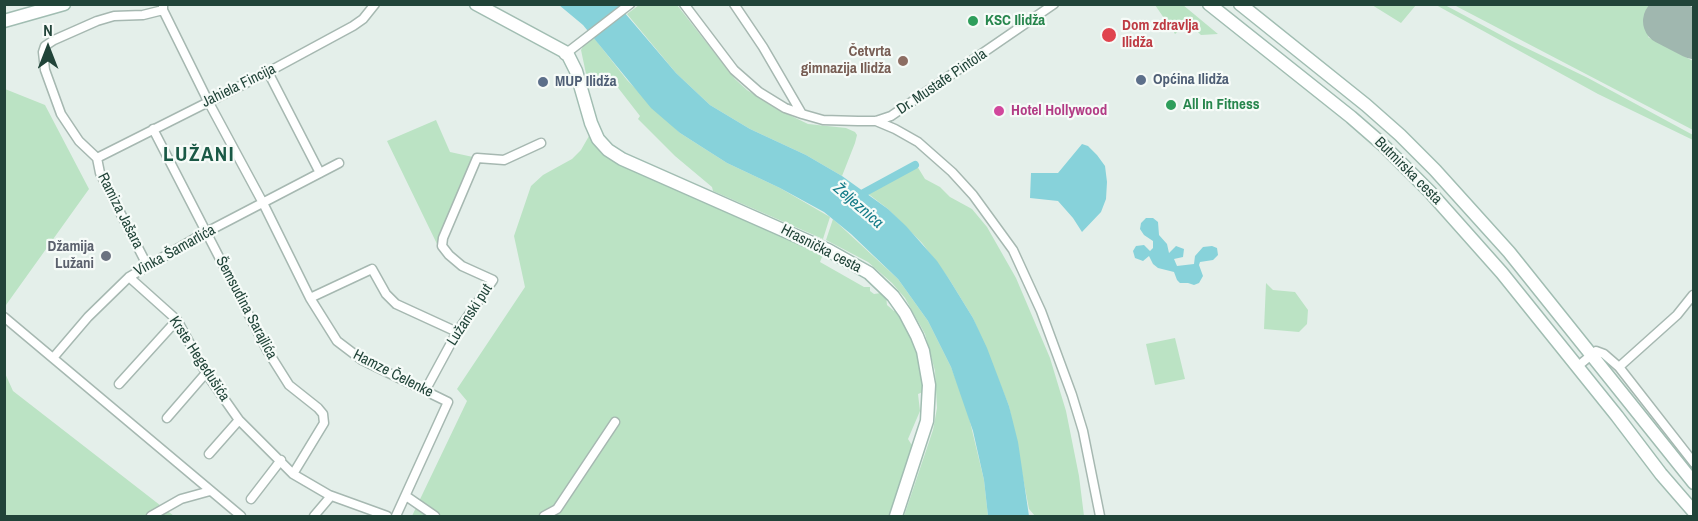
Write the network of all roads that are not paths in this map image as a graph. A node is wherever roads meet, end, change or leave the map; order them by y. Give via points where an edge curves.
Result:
1 (64, 4) edge
2 (375, 4) edge
3 (476, 4) edge
4 (630, 4) edge
5 (684, 4) edge
6 (734, 4) edge
7 (1054, 4) edge
8 (1209, 4) edge
9 (1240, 4) edge
10 (163, 8) edge
11 (4, 21) edge
12 (562, 52) junction
13 (268, 72) junction
14 (208, 101) junction
15 (802, 114) junction
16 (876, 121) junction
17 (153, 129) junction
18 (541, 143) dead end
19 (97, 158) junction
20 (339, 163) dead end
21 (320, 173) junction
22 (263, 203) junction
23 (206, 232) junction
24 (147, 265) junction
25 (129, 277) junction
26 (1693, 295) edge
27 (310, 298) junction
28 (4, 317) edge
29 (177, 320) junction
30 (457, 332) junction
31 (1592, 355) junction
32 (53, 358) junction
33 (1577, 367) junction
34 (1618, 367) junction
35 (206, 373) junction
36 (119, 384) dead end
37 (425, 391) junction
38 (167, 418) dead end
39 (239, 420) junction
40 (615, 422) dead end
41 (209, 454) dead end
42 (281, 460) junction
43 (1694, 463) edge
44 (293, 474) junction
45 (1694, 483) edge
46 (210, 491) junction
47 (331, 496) junction
48 (405, 496) junction
49 (251, 499) dead end
50 (1694, 512) edge
51 (152, 516) edge
52 (241, 516) edge
53 (314, 516) edge
54 (387, 516) edge
55 (396, 516) edge
56 (435, 516) edge
57 (544, 516) edge
58 (896, 516) edge
59 (1100, 516) edge

1 - 11 main road
2 - 13 street, Jahiela Fincija via 353,26
3 - 12 main road
4 - 12 street
5 - 15 street, Dr. Mustafe Pintola via 734,70 759,92
6 - 15 street
7 - 16 street, Dr. Mustafe Pintola via 891,116
8 - 33 main road, Butmirska cesta via 1382,144 1502,273
9 - 31 main road, Butmirska cesta via 1366,105 1436,170
10 - 14 street, Hamze Čelenke
10 - 19 street, Ramiza Jašara via 143,15 97,21 45,46 42,59 61,114 79,141
12 - 58 main road, Hrasnička cesta via 576,71 591,123 608,150 839,256 869,273 893,296 917,336 929,385 927,421
13 - 14 street, Jahiela Fincija
13 - 21 street
14 - 17 street, Jahiela Fincija
14 - 22 street, Hamze Čelenke
15 - 16 street, Dr. Mustafe Pintola via 823,120
16 - 59 street via 918,142 952,172 1013,250 1072,395
17 - 19 street, Jahiela Fincija
17 - 23 street, Šemsudina Sarajlića
18 - 30 street, Lužanski put via 504,160 477,158 442,246 462,266 493,280
19 - 24 street, Ramiza Jašara via 99,173
20 - 21 street, Vinka Šamarlića
21 - 22 street, Vinka Šamarlića
22 - 23 street, Vinka Šamarlića
22 - 27 street, Hamze Čelenke
23 - 24 street, Vinka Šamarlića
23 - 44 street, Šemsudina Sarajlića via 289,385 323,414 324,423
24 - 25 street, Vinka Šamarlića
25 - 29 street, Krste Hegedušića
25 - 32 street, Vinka Šamarlića
26 - 34 street via 1677,315
27 - 30 street via 372,269 392,301
27 - 37 street, Hamze Čelenke via 337,341 349,352
28 - 32 street
29 - 35 street, Krste Hegedušića
29 - 36 street
30 - 37 street, Lužanski put
31 - 33 street
31 - 34 street, Butmirska cesta via 1600,352
31 - 45 main road, Butmirska cesta
32 - 46 street
33 - 50 main road, Butmirska cesta
34 - 43 street, Butmirska cesta
35 - 38 street
35 - 39 street, Krste Hegedušića
37 - 48 street, Hamze Čelenke via 448,402
39 - 41 street
39 - 42 street, Krste Hegedušića
40 - 57 street via 557,509
42 - 44 street, Krste Hegedušića
42 - 49 street
44 - 47 street, Krste Hegedušića
46 - 51 street via 181,500
46 - 52 street
47 - 53 street
47 - 54 street, Krste Hegedušića
48 - 55 street, Hamze Čelenke
48 - 56 street

